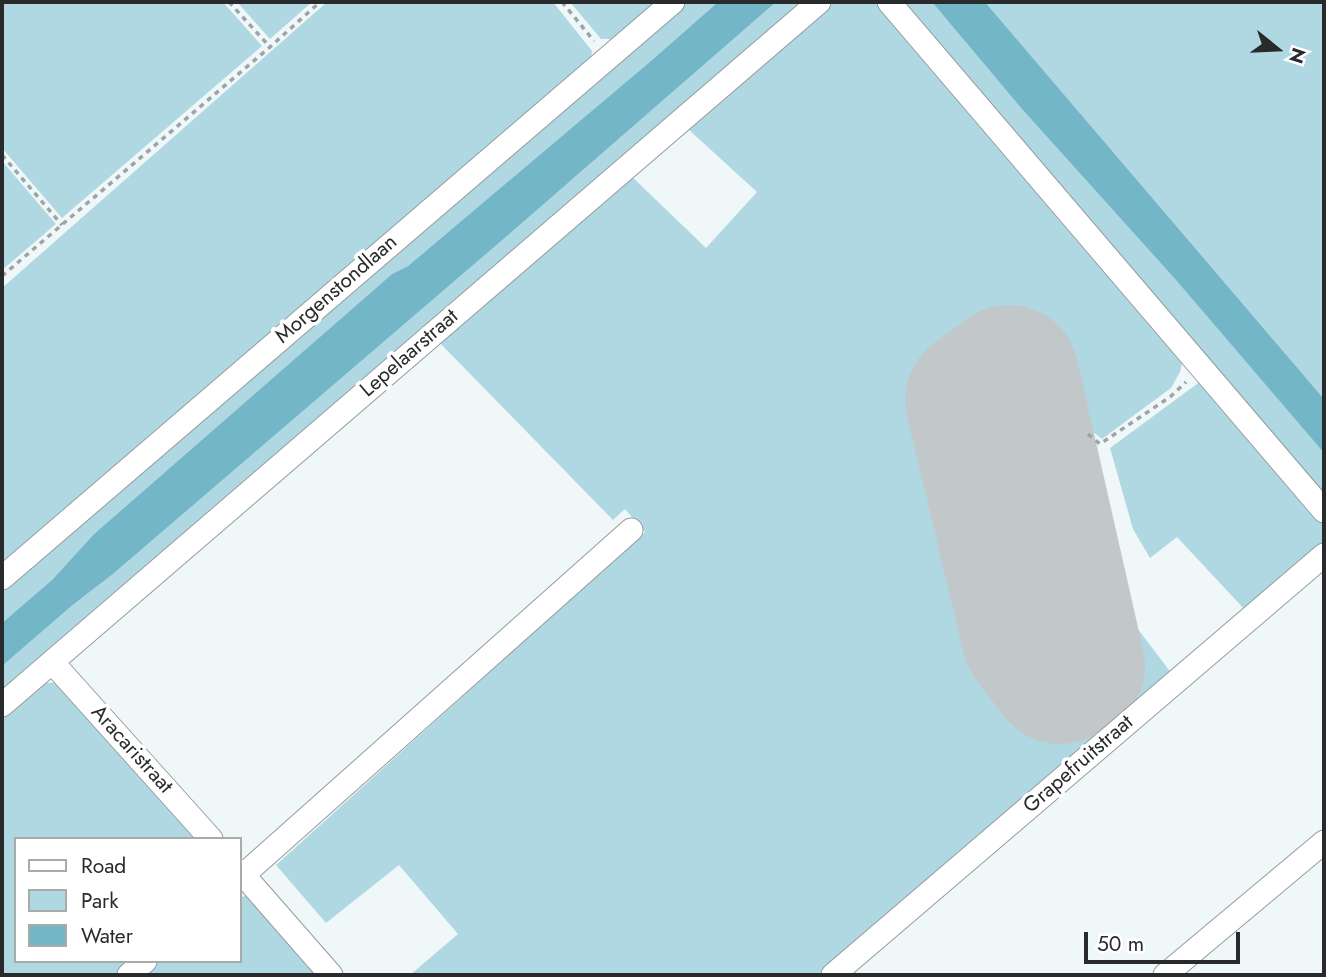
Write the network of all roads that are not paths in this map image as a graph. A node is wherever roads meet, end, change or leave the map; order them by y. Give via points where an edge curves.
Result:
1 (673, 2) edge
2 (819, 2) edge
3 (889, 2) edge
4 (1324, 511) edge
5 (631, 530) dead end
6 (1324, 555) edge
7 (2, 578) edge
8 (52, 662) junction
9 (2, 705) edge
10 (209, 837) edge
11 (1324, 842) edge
12 (242, 873) edge
13 (242, 875) edge
14 (143, 963) edge
15 (129, 975) edge
16 (331, 975) edge
17 (833, 975) edge
18 (1165, 975) edge

1 - 7 street, Morgenstondlaan
2 - 8 street, Lepelaarstraat
3 - 4 street
5 - 12 street
6 - 17 street, Grapefruitstraat
8 - 9 street, Lepelaarstraat
8 - 10 street, Aracaristraat
11 - 18 street
13 - 16 street
14 - 15 street

